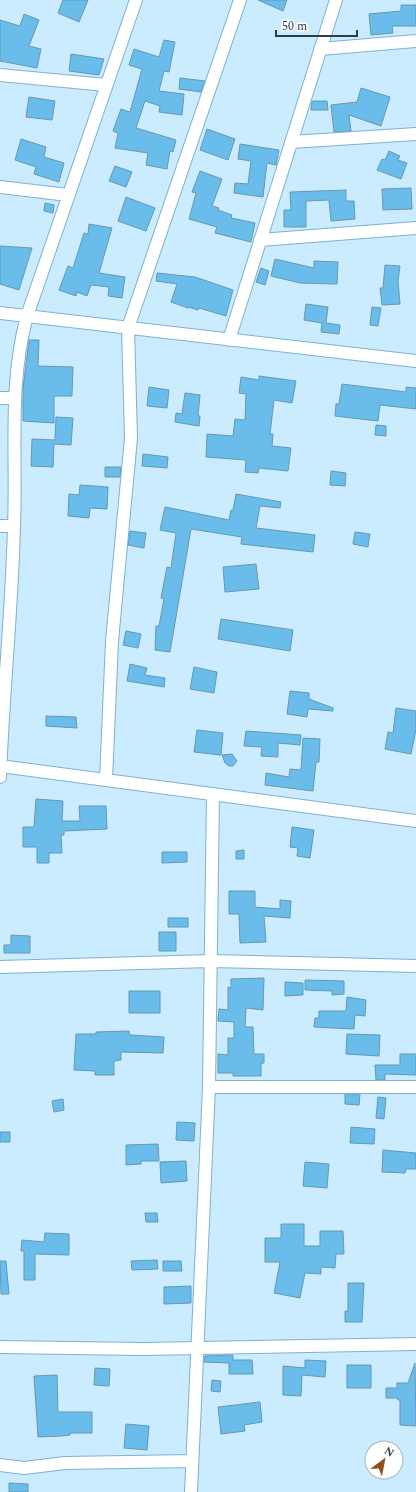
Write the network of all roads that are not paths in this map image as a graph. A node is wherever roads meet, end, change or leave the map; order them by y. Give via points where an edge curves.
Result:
1 (136, 0) edge
2 (240, 0) edge
3 (336, 0) edge
4 (416, 41) edge
5 (320, 50) junction
6 (0, 75) edge
7 (106, 85) junction
8 (416, 134) edge
9 (291, 142) junction
10 (0, 187) edge
11 (68, 195) junction
12 (416, 228) edge
13 (260, 240) junction
14 (0, 313) edge
15 (27, 316) junction
16 (128, 328) junction
17 (229, 340) junction
18 (416, 361) edge
19 (0, 398) edge
20 (14, 398) junction
21 (0, 526) edge
22 (14, 526) junction
23 (4, 631) edge
24 (0, 766) edge
25 (0, 777) edge
26 (106, 780) junction
27 (213, 794) junction
28 (416, 821) edge
29 (211, 961) junction
30 (416, 966) edge
31 (0, 967) edge
32 (210, 1086) junction
33 (416, 1087) edge
34 (416, 1344) edge
35 (0, 1347) edge
36 (198, 1348) junction
37 (192, 1461) junction
38 (0, 1465) edge
39 (191, 1492) edge

1 - 7 street
2 - 16 street
3 - 5 street
4 - 5 street
5 - 9 street
6 - 7 street
7 - 11 street
8 - 9 street
9 - 13 street
10 - 11 street
11 - 15 street
12 - 13 street
13 - 17 street
14 - 15 street
15 - 16 street
15 - 20 street via 20,338
16 - 17 street
16 - 26 street via 131,438 112,641
17 - 18 street
19 - 20 street
20 - 22 street
21 - 22 street
22 - 23 street
23 - 24 street
24 - 25 street
24 - 26 street
26 - 27 street
27 - 28 street
27 - 29 street
29 - 30 street
29 - 31 street
29 - 32 street
32 - 33 street
32 - 36 street
34 - 36 street
35 - 36 street
36 - 37 street
37 - 38 street via 65,1463 24,1468
37 - 39 street

